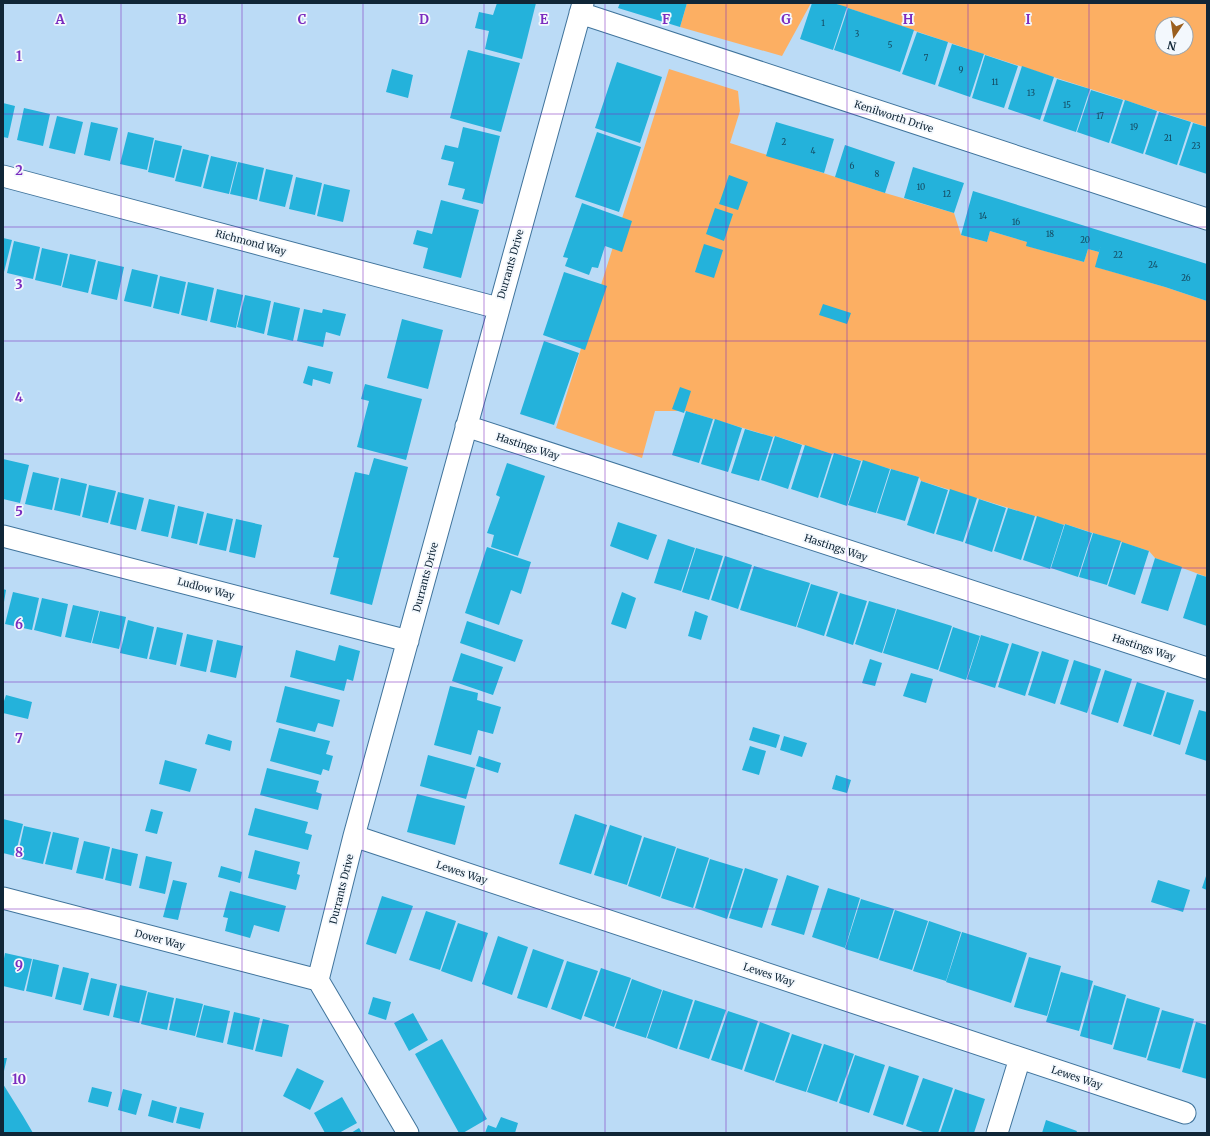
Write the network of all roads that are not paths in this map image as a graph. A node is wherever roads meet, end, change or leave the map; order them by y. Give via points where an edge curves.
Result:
1 (582, 8) edge
2 (3, 176) edge
3 (1207, 219) edge
4 (498, 308) junction
5 (466, 426) junction
6 (3, 536) edge
7 (408, 641) junction
8 (1207, 668) edge
9 (354, 836) junction
10 (3, 898) edge
11 (318, 980) junction
12 (1020, 1058) junction
13 (1185, 1113) dead end
14 (408, 1133) edge
15 (997, 1133) edge

1 - 3 street, Kenilworth Drive
1 - 4 street, Durrants Drive
2 - 4 street, Richmond Way
4 - 5 street, Durrants Drive
5 - 7 street, Durrants Drive
5 - 8 street, Hastings Way
6 - 7 street, Ludlow Way
7 - 9 street, Durrants Drive
9 - 11 street, Durrants Drive
9 - 12 street, Lewes Way
10 - 11 street, Dover Way
11 - 14 street
12 - 13 street, Lewes Way
12 - 15 street

